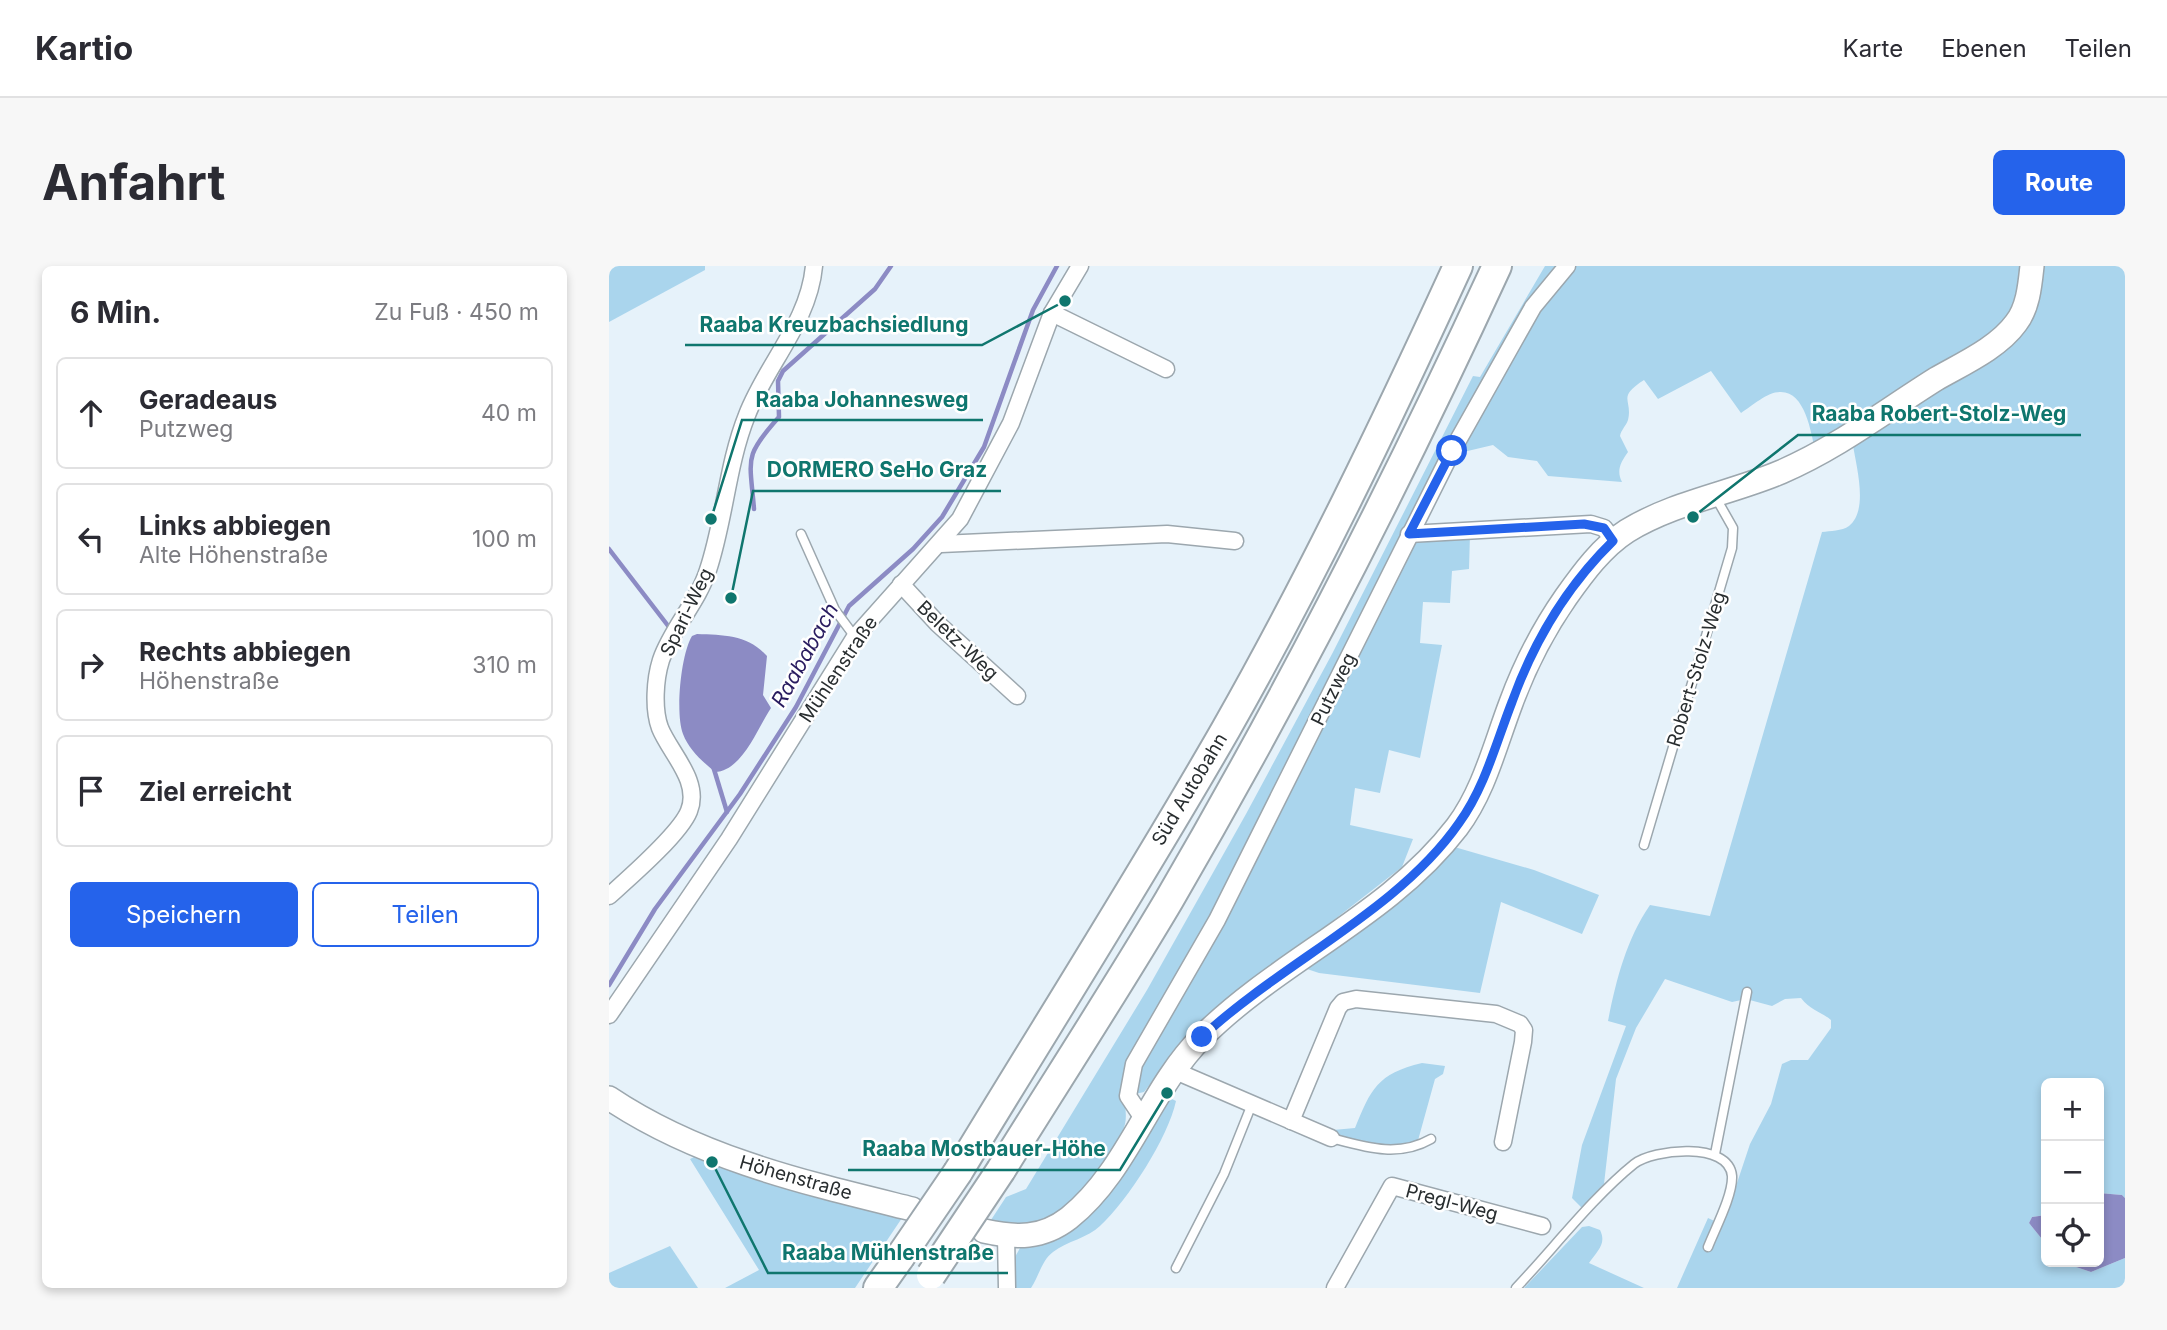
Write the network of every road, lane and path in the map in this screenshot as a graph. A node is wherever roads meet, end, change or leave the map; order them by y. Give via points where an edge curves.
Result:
1 (814, 266) edge
2 (1080, 266) edge
3 (1458, 266) edge
4 (1497, 266) edge
5 (1567, 266) edge
6 (2032, 266) edge
7 (1052, 313) junction
8 (1166, 369) dead end
9 (1714, 496) junction
10 (801, 534) dead end
11 (1409, 534) junction
12 (1235, 541) dead end
13 (1613, 541) junction
14 (941, 544) junction
15 (901, 584) junction
16 (855, 636) junction
17 (1017, 696) dead end
18 (1644, 845) dead end
19 (609, 896) edge
20 (1747, 992) dead end
21 (609, 1015) edge
22 (1173, 1070) junction
23 (609, 1098) edge
24 (1252, 1104) junction
25 (1143, 1117) junction
26 (1291, 1121) junction
27 (1331, 1138) joint
28 (1431, 1139) dead end
29 (1503, 1142) dead end
30 (1715, 1154) junction
31 (912, 1209) dead end
32 (1542, 1226) dead end
33 (995, 1233) joint
34 (1708, 1247) dead end
35 (1176, 1268) dead end
36 (926, 1281) edge
37 (877, 1288) edge
38 (1007, 1288) edge
39 (1335, 1288) edge
40 (1516, 1288) edge

1 - 19 street, Spari-Weg via 800,315 746,417 707,573 661,659 655,694 660,726 690,786 689,810 650,859
2 - 7 street, Mühlenstraße
3 - 37 highway, Süd Autobahn, bridge via 1311,571 1225,730 958,1172
4 - 36 highway, Süd Autobahn, bridge via 1409,453 1248,762 1168,902
5 - 11 street, Putzweg via 1529,315
6 - 9 street via 2020,317 2004,335 1817,454
7 - 8 street
7 - 14 street, Mühlenstraße via 1011,423 960,519
9 - 13 street via 1644,522
9 - 18 lane, Robert-Stolz-Weg via 1733,527 1732,548
10 - 16 lane via 835,610
11 - 13 street via 1584,524 1604,528
11 - 25 street, Putzweg via 1217,920 1134,1064 1128,1096
12 - 14 street via 1167,534
13 - 22 street via 1581,576 1546,627 1523,673 1479,790 1458,826 1395,890 1227,1015
14 - 15 street, Mühlenstraße
15 - 16 street, Mühlenstraße
15 - 17 street, Beletz-Weg
16 - 21 street, Mühlenstraße via 729,839
20 - 30 lane
22 - 24 street
22 - 25 street
23 - 31 street, Höhenstraße via 663,1132 714,1153
24 - 26 street
24 - 35 lane via 1224,1174
25 - 33 street via 1113,1167 1071,1216 1049,1231 1025,1237
26 - 27 street
26 - 29 street via 1338,1008 1349,999 1369,1000 1496,1014 1520,1024 1523,1042
27 - 28 lane via 1402,1151
30 - 34 lane via 1728,1166 1731,1179
30 - 40 lane via 1643,1158
32 - 39 street, Pregl-Weg via 1392,1186
33 - 38 street

